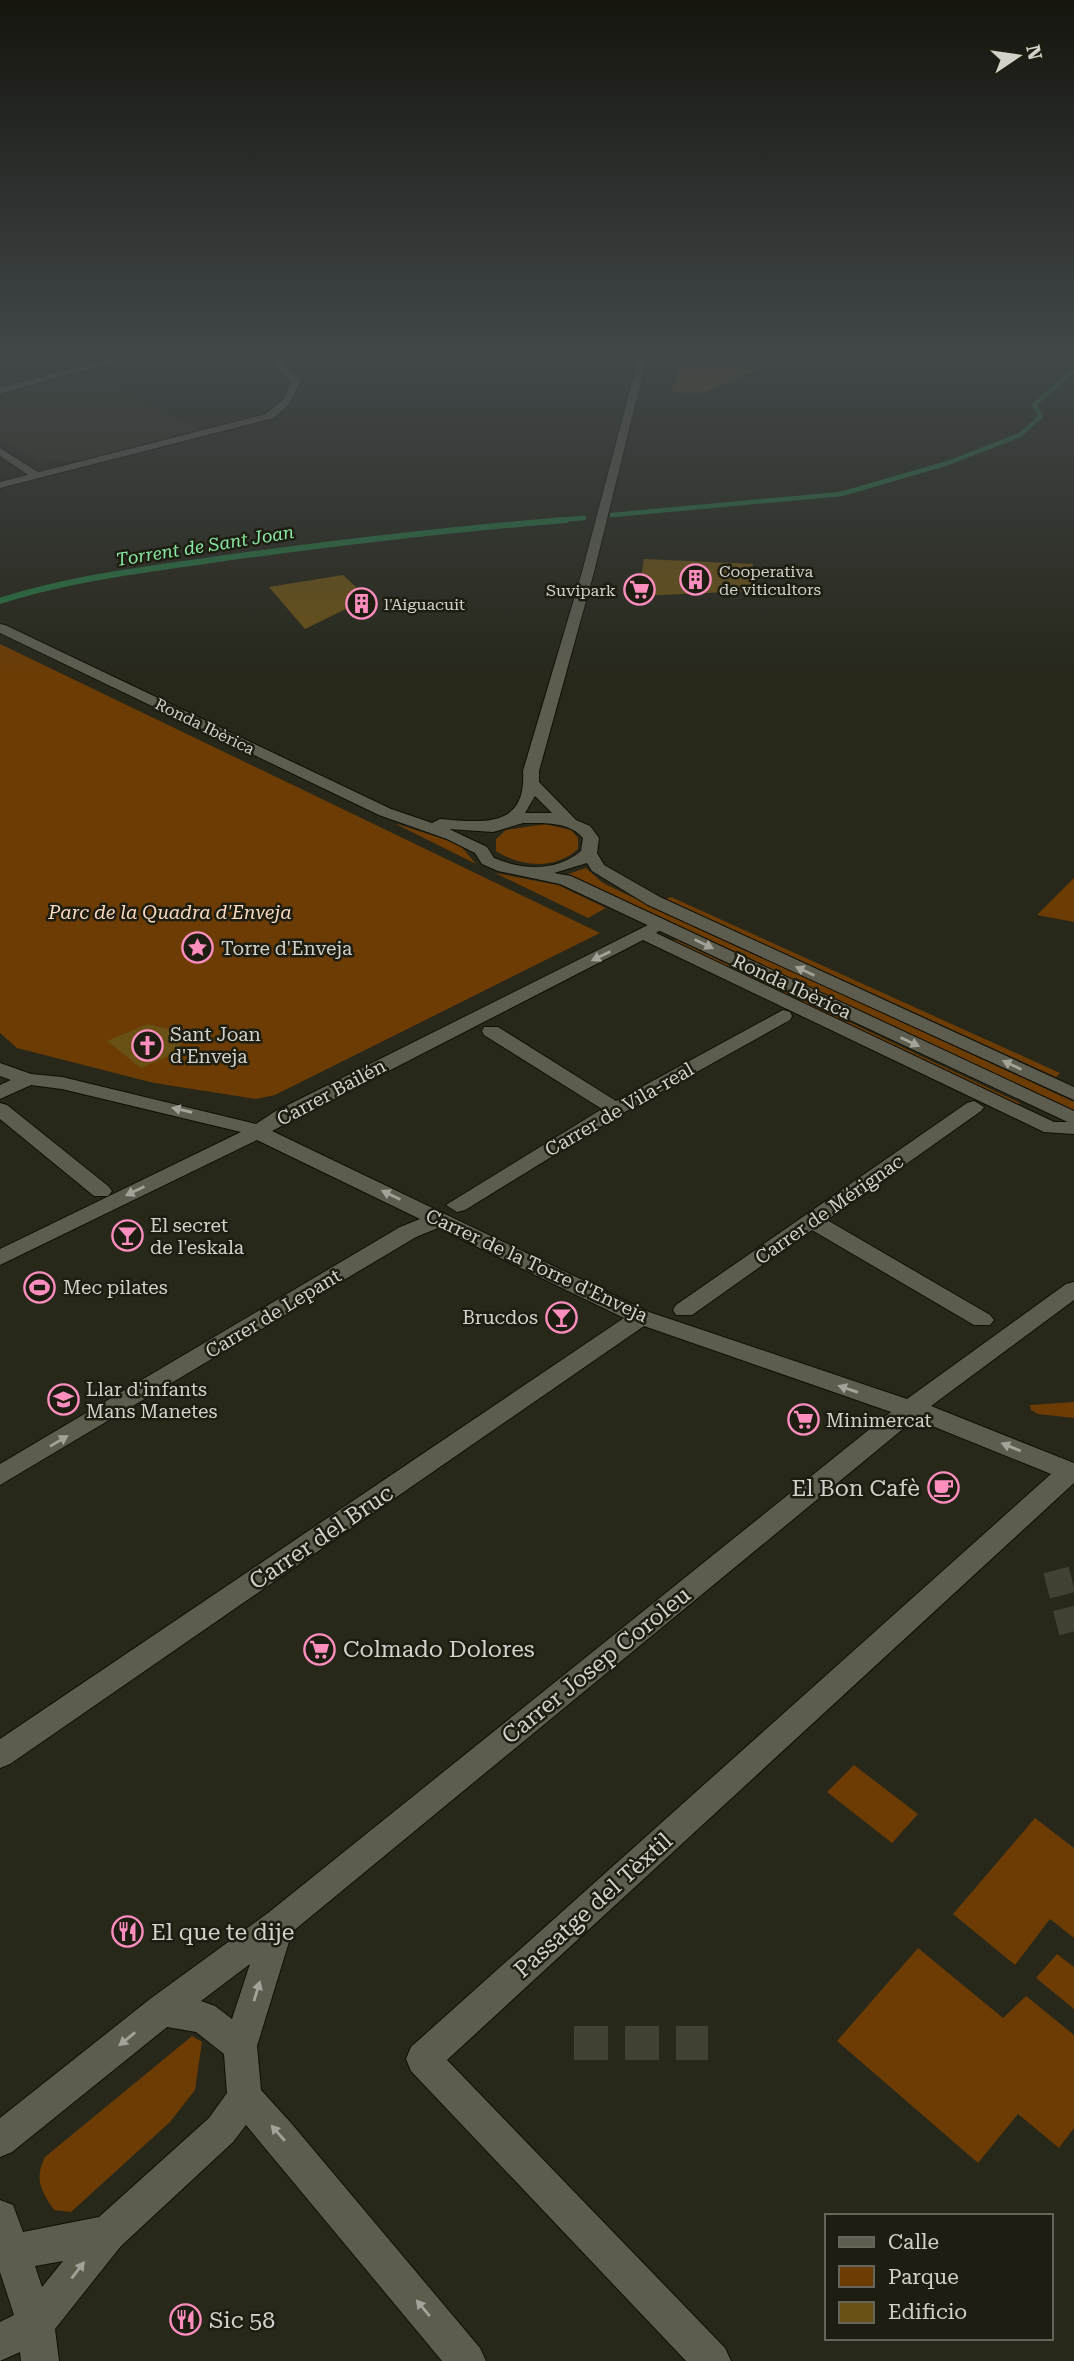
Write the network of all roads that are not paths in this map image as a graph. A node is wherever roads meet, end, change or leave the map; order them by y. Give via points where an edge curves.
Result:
1 (17, 462) edge
2 (91, 462) edge
3 (616, 462) edge
4 (37, 476) junction
5 (0, 485) edge
6 (0, 628) edge
7 (533, 785) junction
8 (410, 821) junction
9 (569, 822) junction
10 (501, 824) junction
11 (481, 850) junction
12 (589, 853) junction
13 (504, 868) junction
14 (652, 928) junction
15 (783, 1016) dead end
16 (491, 1031) dead end
17 (0, 1069) edge
18 (28, 1079) junction
19 (0, 1093) edge
20 (1074, 1094) edge
21 (974, 1107) dead end
22 (0, 1109) edge
23 (617, 1109) junction
24 (1074, 1119) edge
25 (1074, 1128) edge
26 (259, 1131) junction
27 (101, 1191) dead end
28 (448, 1212) junction
29 (812, 1221) junction
30 (0, 1258) edge
31 (1074, 1289) edge
32 (684, 1310) dead end
33 (641, 1317) junction
34 (982, 1320) dead end
35 (913, 1408) junction
36 (1073, 1472) edge
37 (0, 1476) edge
38 (0, 1755) edge
39 (279, 1923) junction
40 (162, 2010) junction
41 (240, 2046) junction
42 (244, 2098) junction
43 (0, 2140) edge
44 (0, 2210) edge
45 (3, 2228) edge
46 (107, 2233) junction
47 (36, 2324) junction
48 (0, 2342) edge
49 (40, 2361) edge
50 (467, 2361) edge
51 (712, 2361) edge

1 - 4 street
2 - 4 street
3 - 7 street via 531,771
4 - 5 street
6 - 8 street, Ronda Ibèrica
7 - 9 street
7 - 10 street via 525,804
8 - 10 street, Ronda Ibèrica
8 - 11 street, Ronda Ibèrica
9 - 10 street, Ronda Ibèrica via 531,817
9 - 12 street, Ronda Ibèrica via 591,838
10 - 11 street via 481,841
11 - 13 street, Ronda Ibèrica via 488,861
12 - 13 street via 559,869
20 -> 12 street, Ronda Ibèrica via 645,897 598,868
13 - 14 street, Ronda Ibèrica via 565,880
14 -> 24 street, Ronda Ibèrica
14 - 25 street, Ronda Ibèrica via 1051,1128
14 -> 26 street, Carrer Bailén
15 - 23 street, Carrer de Vila-real
16 - 23 street
17 - 18 street, Carrer de la Torre d'Enveja
18 - 19 street
26 -> 18 street, Carrer de la Torre d'Enveja via 62,1083
21 - 29 street, Carrer de Mérignac
22 - 27 street
23 - 28 street, Carrer de Vila-real
28 -> 26 street, Carrer de la Torre d'Enveja
26 -> 30 street, Carrer Bailén
28 - 33 street, Carrer de la Torre d'Enveja
37 -> 28 street, Carrer de Lepant
29 - 32 street, Carrer de Mérignac
29 - 34 street
31 - 35 street, Carrer Josep Coroleu
35 -> 33 street, Carrer de la Torre d'Enveja
33 - 38 street, Carrer del Bruc
36 -> 35 street, Carrer de la Torre d'Enveja
35 - 39 street, Carrer Josep Coroleu
36 - 51 street, Passatge del Tèxtil via 423,2059
39 - 40 street, Carrer Josep Coroleu
41 -> 39 street
40 - 41 street via 203,2017
40 -> 43 street, Carrer Josep Coroleu
41 - 42 street
42 - 46 street via 221,2130
50 -> 42 street
44 - 45 street
45 - 46 street
45 - 47 street
47 -> 46 street
47 - 48 street
47 - 49 street

